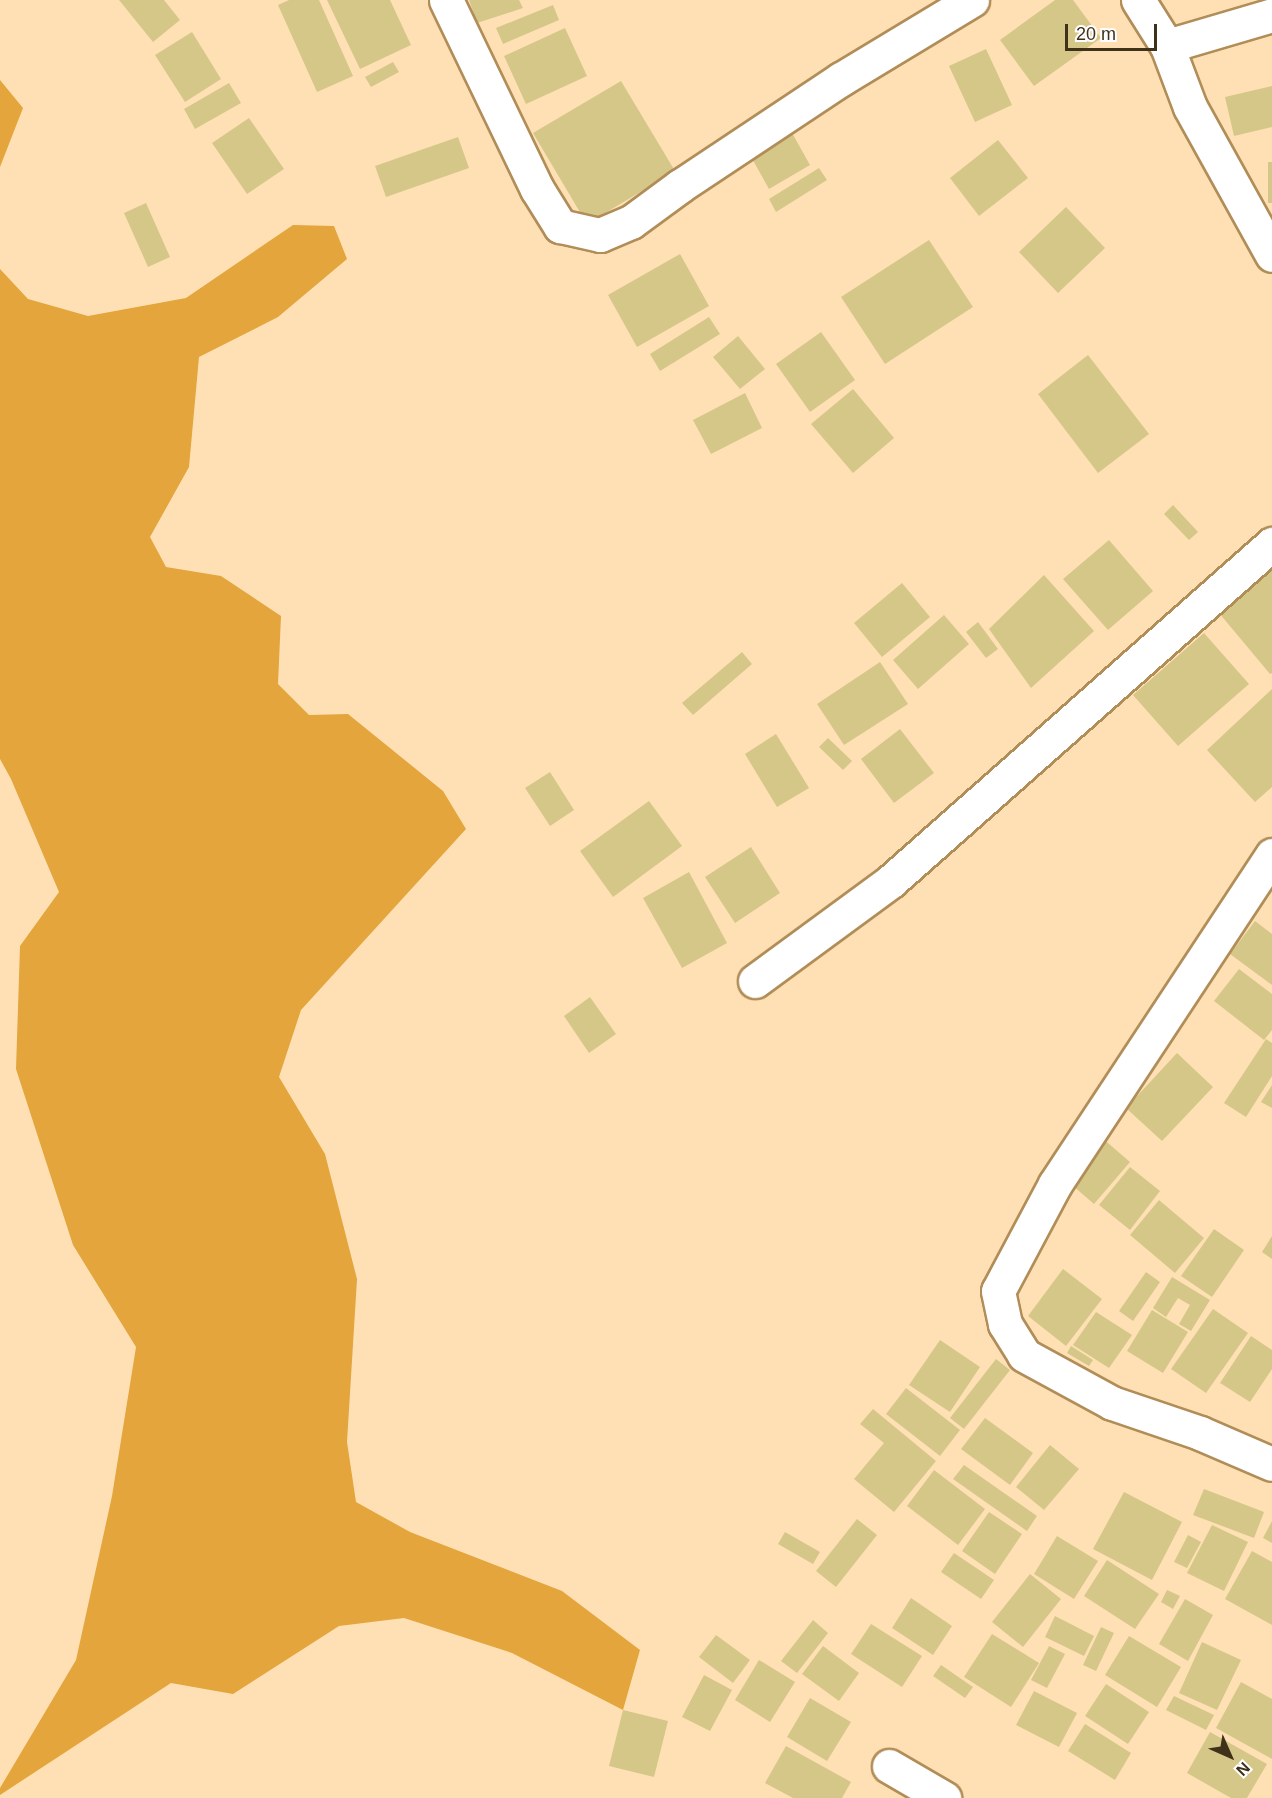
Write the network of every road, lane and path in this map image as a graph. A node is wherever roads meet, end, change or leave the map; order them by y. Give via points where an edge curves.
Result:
1 (446, 0) edge
2 (972, 0) edge
3 (1138, 0) edge
4 (1272, 15) edge
5 (1167, 46) junction
6 (1272, 255) edge
7 (1272, 544) edge
8 (1272, 855) edge
9 (755, 981) dead end
10 (1272, 1464) edge
11 (889, 1766) dead end
12 (944, 1798) edge

1 - 2 street via 537,189 560,226 600,235 632,222 841,79
3 - 5 street
4 - 5 street
5 - 6 street via 1190,107
7 - 9 street via 891,881
8 - 10 street via 1054,1184 999,1291 1005,1324 1024,1355 1112,1403 1200,1433
11 - 12 street

